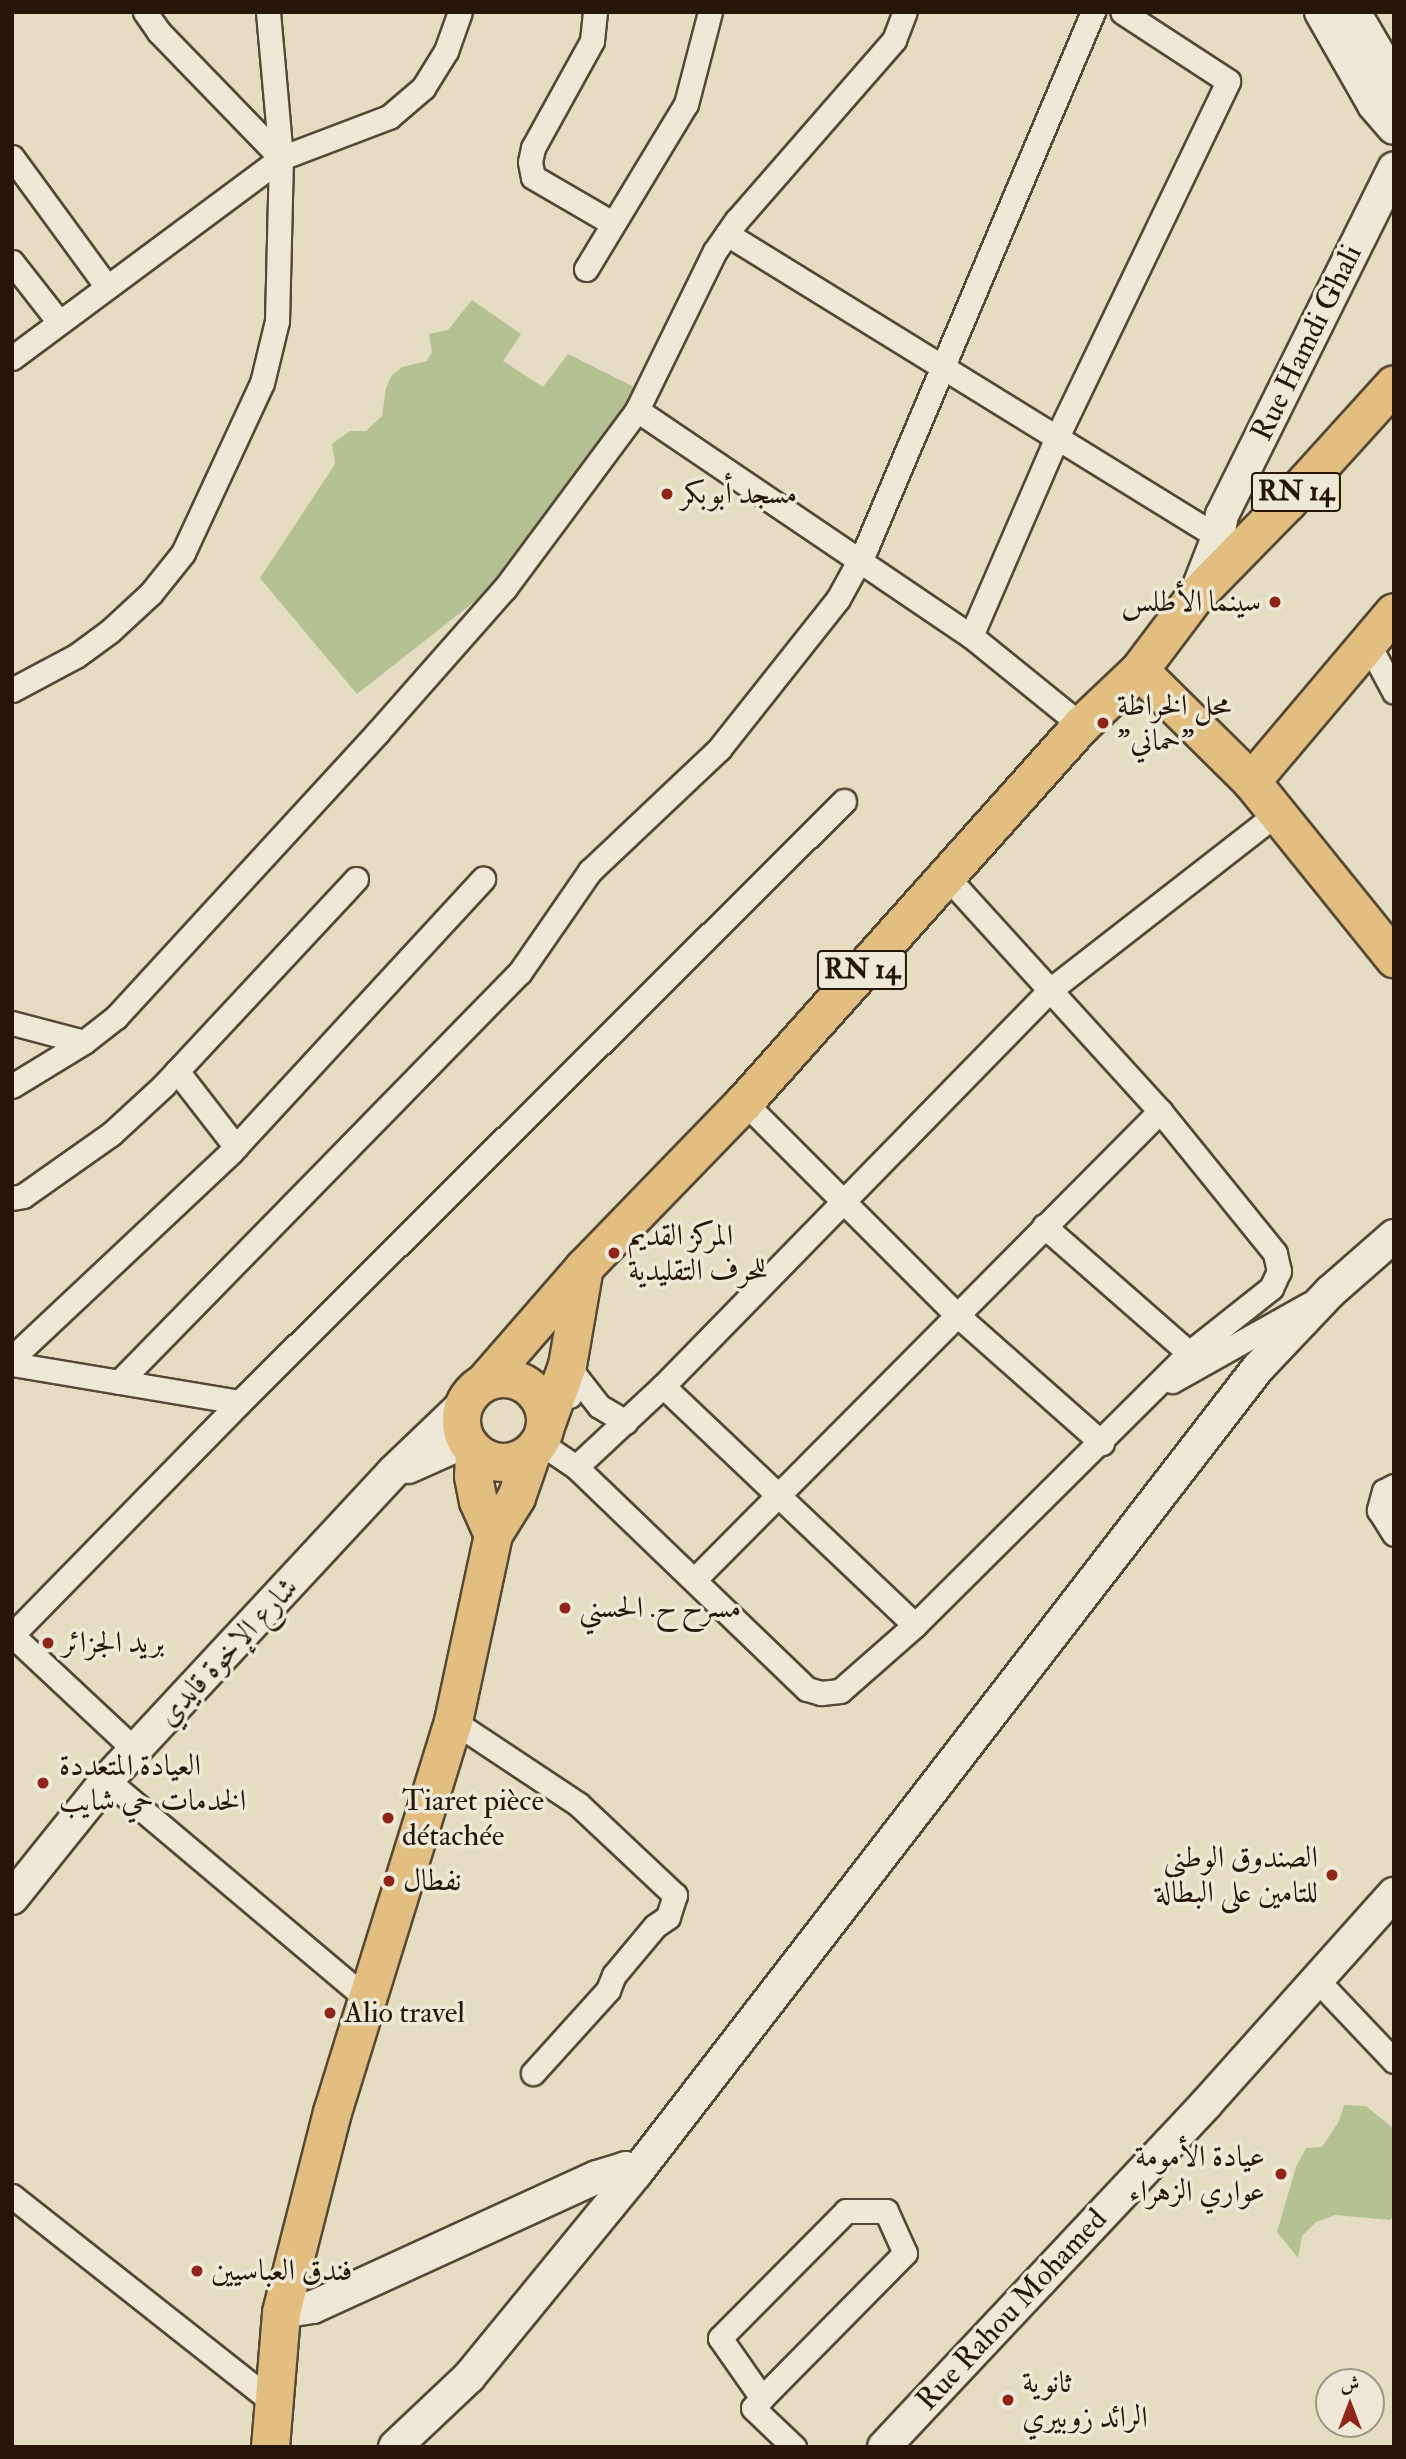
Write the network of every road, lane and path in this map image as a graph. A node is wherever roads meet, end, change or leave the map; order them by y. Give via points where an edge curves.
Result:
1 (145, 12) edge
2 (268, 12) edge
3 (460, 12) edge
4 (595, 12) edge
5 (710, 12) edge
6 (905, 12) edge
7 (1093, 12) edge
8 (1122, 12) edge
9 (1321, 12) edge
10 (1354, 12) edge
11 (1394, 86) edge
12 (1394, 128) edge
13 (12, 157) edge
14 (281, 158) junction
15 (1394, 168) edge
16 (612, 223) junction
17 (727, 234) junction
18 (12, 262) edge
19 (586, 270) dead end
20 (107, 287) junction
21 (59, 322) junction
22 (13, 356) edge
23 (943, 369) junction
24 (1394, 384) edge
25 (638, 410) junction
26 (1057, 438) junction
27 (1218, 537) junction
28 (859, 561) junction
29 (1194, 597) junction
30 (1394, 612) edge
31 (971, 636) junction
32 (1368, 643) junction
33 (1139, 670) junction
34 (12, 690) edge
35 (1394, 692) edge
36 (1081, 725) junction
37 (1251, 780) junction
38 (844, 802) dead end
39 (1276, 814) junction
40 (946, 876) junction
41 (356, 878) dead end
42 (483, 879) dead end
43 (1394, 958) edge
44 (1050, 989) junction
45 (12, 1023) edge
46 (84, 1042) junction
47 (177, 1071) junction
48 (12, 1086) edge
49 (744, 1102) junction
50 (1160, 1111) junction
51 (236, 1147) junction
52 (12, 1198) edge
53 (845, 1201) junction
54 (1044, 1226) junction
55 (1394, 1236) edge
56 (584, 1267) junction
57 (1330, 1292) junction
58 (956, 1314) junction
59 (1189, 1353) junction
60 (12, 1358) edge
61 (12, 1364) edge
62 (550, 1380) junction
63 (119, 1382) junction
64 (1162, 1382) junction
65 (663, 1386) junction
66 (240, 1402) junction
67 (471, 1420) junction
68 (626, 1422) junction
69 (539, 1440) junction
70 (1102, 1443) junction
71 (576, 1467) junction
72 (1394, 1486) edge
73 (777, 1497) junction
74 (493, 1534) junction
75 (1394, 1534) edge
76 (695, 1579) junction
77 (915, 1625) junction
78 (453, 1721) junction
79 (136, 1751) junction
80 (107, 1780) junction
81 (1394, 1894) edge
82 (13, 1895) edge
83 (1318, 1981) junction
84 (368, 1999) junction
85 (1394, 2061) edge
86 (533, 2073) dead end
87 (636, 2173) junction
88 (12, 2196) edge
89 (281, 2312) junction
90 (762, 2398) junction
91 (273, 2402) junction
92 (270, 2447) edge
93 (394, 2447) edge
94 (794, 2447) edge
95 (884, 2447) edge

1 - 14 street
2 - 14 street
3 - 14 street via 446,51 423,88 389,117
4 - 16 street via 592,41 533,148 530,162 533,177
5 - 16 street via 686,104
6 - 17 street via 894,40
7 - 23 street
8 - 26 street via 1228,81
9 - 12 street via 1374,105
10 - 11 street
13 - 20 street
14 - 20 street
14 - 34 street via 277,321 262,383 183,553 151,593 110,631 66,662
15 - 27 street, Rue Hamdi Ghali via 1222,515
16 - 19 street
17 - 23 street
17 - 25 street
18 - 21 street
20 - 21 street
21 - 22 street
23 - 26 street
23 - 28 street
24 - 29 main road, RN 14
25 - 28 street
25 - 46 street via 505,588 144,988
26 - 27 street
26 - 31 street
27 - 29 street, Rue Hamdi Ghali
28 - 31 street
28 - 63 street via 838,599 719,748 590,871 520,972
29 - 33 main road, RN 14
30 - 32 main road
31 - 36 street
32 - 35 street
32 - 37 main road
33 - 36 main road, RN 14
33 - 37 main road
36 - 40 main road, RN 14
37 - 39 main road
38 - 66 street
39 - 43 main road
39 - 44 street
40 - 44 street
40 - 49 main road, RN 14
41 - 47 street
42 - 51 street
44 - 50 street
44 - 53 street
45 - 46 street
46 - 48 street
47 - 51 street
47 - 52 street via 111,1134 23,1196
49 - 53 street
49 - 56 main road, RN 14
50 - 54 street
50 - 59 street via 1275,1253 1279,1271 1271,1287
51 - 60 street
53 - 58 street
53 - 65 street
54 - 58 street
54 - 59 street
55 - 57 street
56 - 62 main road
56 - 67 main road, RN 14
57 - 64 street via 1176,1381
57 - 87 street via 1258,1368
58 - 70 street
58 - 73 street
59 - 64 street
61 - 63 street
62 - 67 main road via 506,1377
62 - 68 street
62 - 69 main road
63 - 66 street
64 - 70 street
65 - 68 street
65 - 73 street
66 - 79 street via 12,1635
67 - 69 main road via 496,1462 509,1462
67 - 74 main road via 473,1476
67 - 79 street, شارع الإخوة قايدي via 430,1459 393,1472
68 - 71 street
69 - 71 street
69 - 74 main road via 516,1497
70 - 77 street
71 - 76 street
72 - 75 street via 1384,1490 1379,1510
73 - 76 street
73 - 77 street
74 - 78 main road
76 - 77 street via 807,1689 821,1693 840,1691
78 - 84 main road
78 - 86 street via 578,1804 675,1895 668,1917 655,1926 614,1975 608,1990
79 - 80 street, شارع الإخوة قايدي
80 - 82 street, شارع الإخوة قايدي
80 - 84 street
81 - 83 street, Rue Rahou Mohamed
83 - 85 street
83 - 95 street, Rue Rahou Mohamed
84 - 89 main road via 332,2112
87 - 89 street via 626,2168 597,2177 313,2307
87 - 93 street via 469,2377
88 - 91 street
89 - 91 main road
90 - 90 street via 905,2253 886,2211 846,2211 720,2338
90 - 94 street via 753,2408
91 - 92 main road

